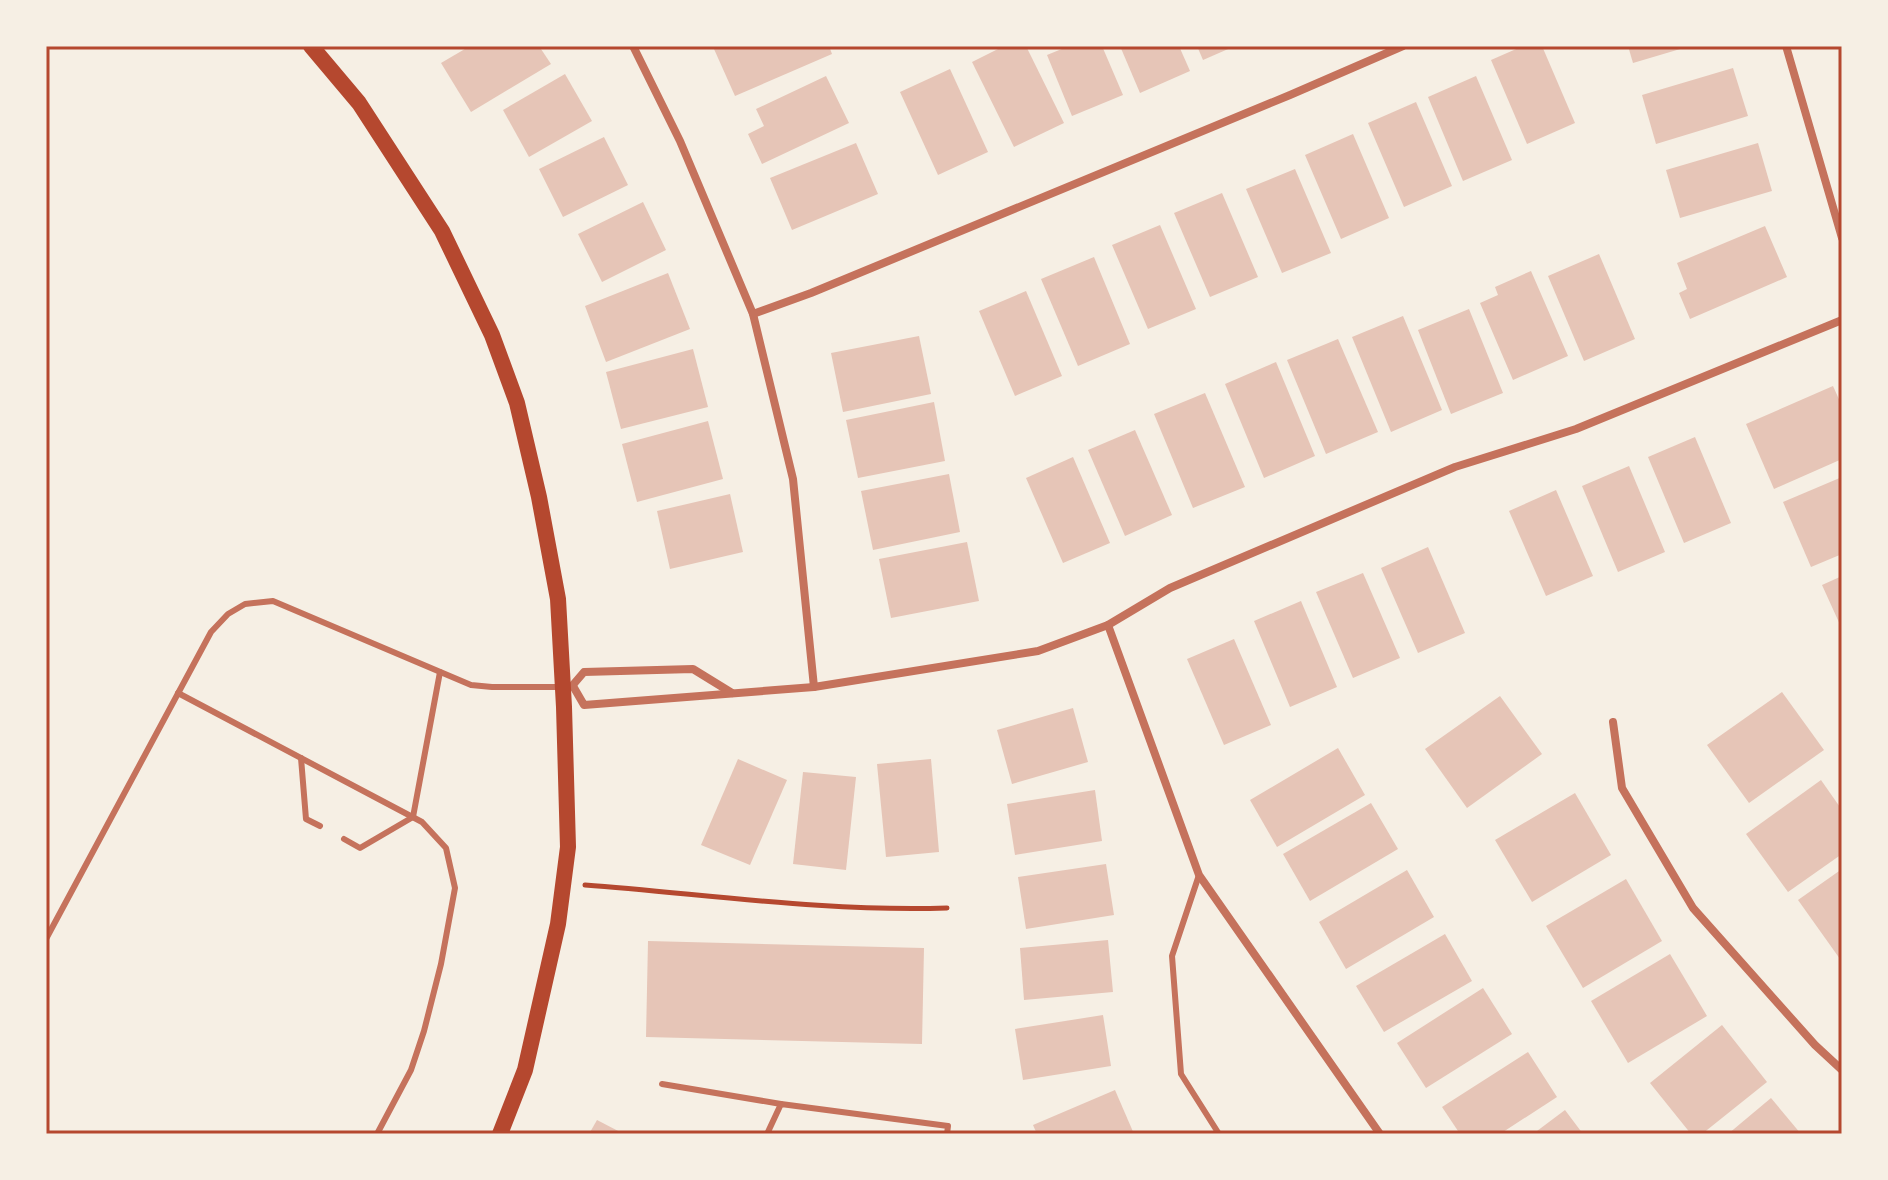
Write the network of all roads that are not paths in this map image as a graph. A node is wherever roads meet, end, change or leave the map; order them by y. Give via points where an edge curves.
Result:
1 (311, 46) edge
2 (633, 46) edge
3 (1403, 46) edge
4 (1786, 46) edge
5 (1842, 238) edge
6 (753, 314) junction
7 (1842, 320) edge
8 (1108, 625) junction
9 (440, 672) junction
10 (568, 686) junction
11 (814, 687) junction
12 (178, 693) junction
13 (733, 694) junction
14 (1613, 722) dead end
15 (301, 758) junction
16 (413, 817) junction
17 (320, 826) dead end
18 (344, 839) dead end
19 (1199, 875) junction
20 (46, 939) edge
21 (1842, 1070) edge
22 (662, 1084) dead end
23 (781, 1104) junction
24 (377, 1134) edge
25 (500, 1134) edge
26 (767, 1134) edge
27 (947, 1134) edge
28 (1219, 1134) edge
29 (1380, 1134) edge

1 - 10 main road via 359,103 442,231 492,335 517,403 539,497
2 - 6 street via 680,141
3 - 6 street
4 - 5 street
6 - 11 street via 793,479
7 - 8 street via 1576,429 1455,467 1170,588
8 - 11 street via 1038,651
8 - 19 street
9 - 10 lane via 471,685
9 - 12 lane via 273,601 245,604 228,614 211,632
9 - 16 lane
10 - 13 street via 584,705
10 - 13 street via 584,672 693,669
10 - 25 main road via 568,847 558,924 525,1070
11 - 13 street
12 - 15 lane
12 - 20 lane
14 - 21 street via 1622,788 1693,908
15 - 16 lane
15 - 17 lane via 306,819
16 - 18 lane via 360,848
16 - 24 lane via 446,848 455,888 424,1031 411,1070
19 - 28 lane via 1172,956 1181,1074
19 - 29 street
22 - 23 lane
23 - 26 lane
23 - 27 lane via 948,1126

